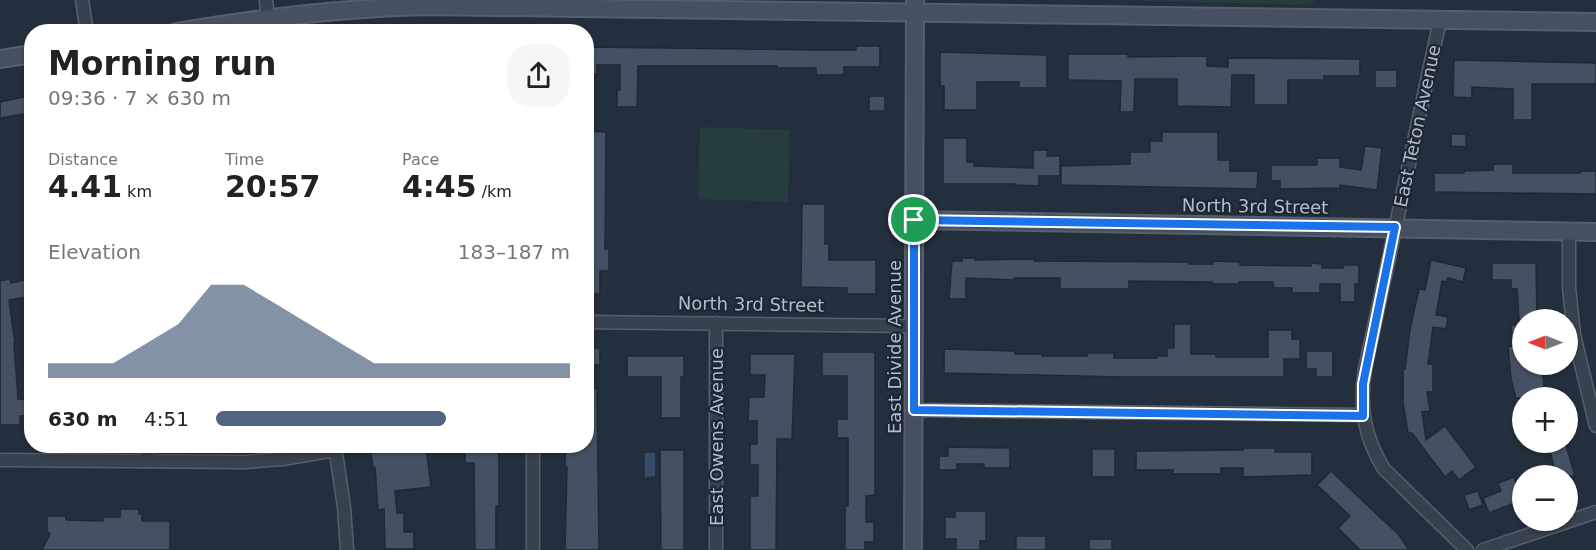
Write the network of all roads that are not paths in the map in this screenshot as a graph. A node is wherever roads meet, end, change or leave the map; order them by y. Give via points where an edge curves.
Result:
1 (82, 0) edge
2 (266, 0) edge
3 (915, 6) edge
4 (1440, 20) junction
5 (1596, 22) edge
6 (86, 24) edge
7 (268, 24) edge
8 (24, 55) edge
9 (0, 59) edge
10 (914, 220) junction
11 (1395, 227) junction
12 (1569, 231) junction
13 (1596, 232) edge
14 (594, 322) edge
15 (716, 323) junction
16 (914, 326) junction
17 (914, 410) junction
18 (1363, 416) junction
19 (1596, 426) edge
20 (147, 453) edge
21 (310, 453) edge
22 (336, 453) edge
23 (533, 453) edge
24 (0, 460) edge
25 (147, 461) junction
26 (1596, 512) edge
27 (347, 550) edge
28 (532, 550) edge
29 (716, 550) edge
30 (914, 550) edge
31 (1467, 550) edge
32 (1482, 550) edge

1 - 6 street
2 - 7 street
3 - 4 street
3 - 7 street via 363,8
3 - 10 street, East Divide Avenue
4 - 5 street
4 - 11 street, East Teton Avenue
8 - 9 street
10 - 11 street, North 3rd Street
10 - 16 street, East Divide Avenue
11 - 12 street, North 3rd Street
11 - 18 street, East Teton Avenue via 1363,384
12 - 13 street, North 3rd Street
12 - 19 street via 1574,335
14 - 15 street, North 3rd Street
15 - 16 street, North 3rd Street
15 - 29 street, East Owens Avenue
16 - 17 street, East Divide Avenue
17 - 18 street
17 - 30 street, East Divide Avenue
18 - 31 street, East Teton Avenue via 1370,443 1384,469
20 - 25 street
21 - 25 street via 264,462
22 - 27 street
23 - 28 street
24 - 25 street
26 - 32 street

